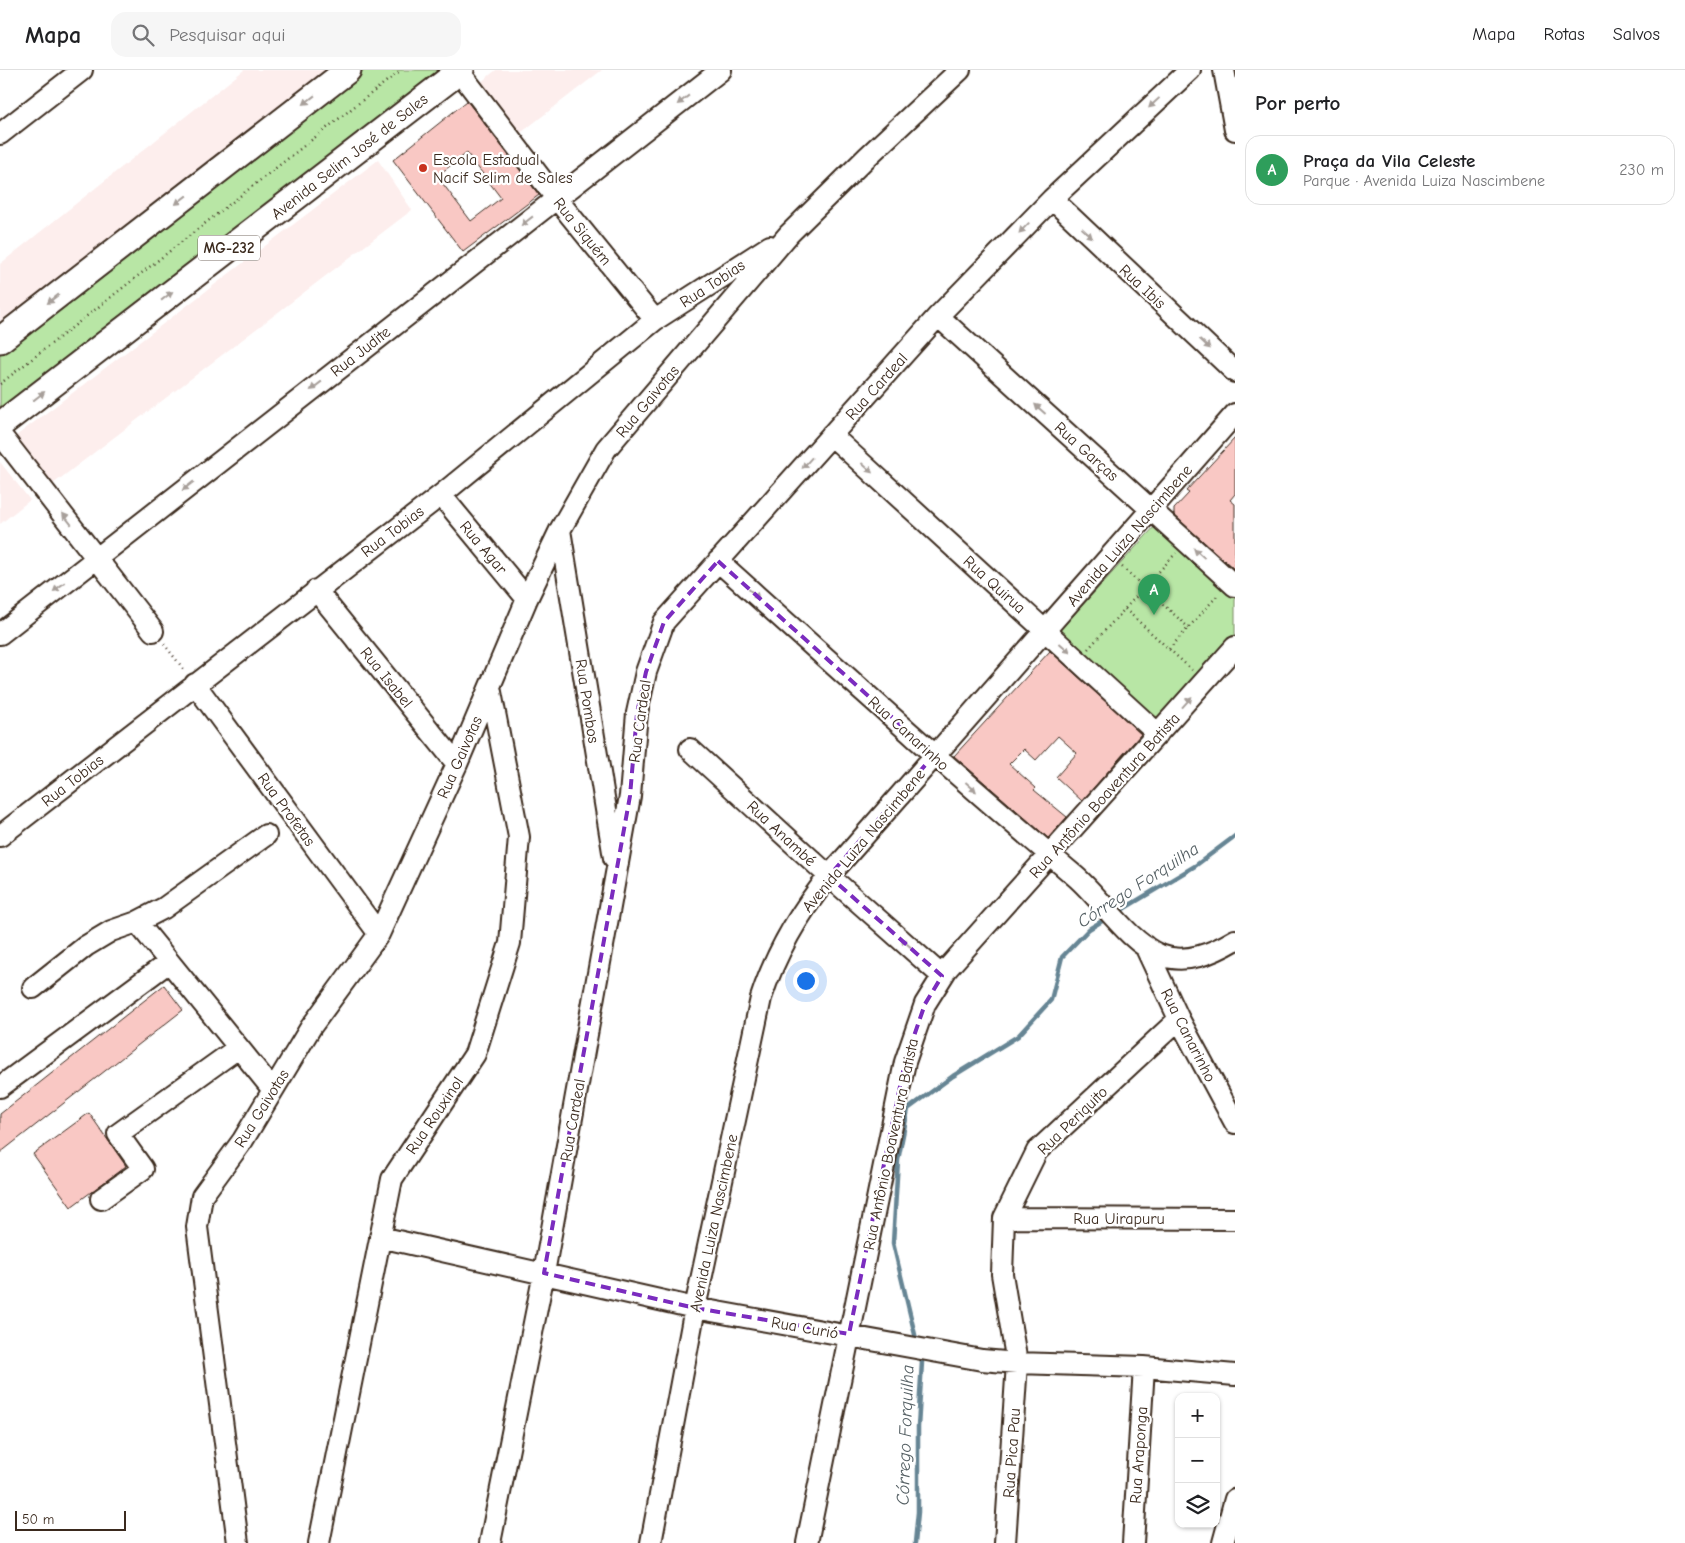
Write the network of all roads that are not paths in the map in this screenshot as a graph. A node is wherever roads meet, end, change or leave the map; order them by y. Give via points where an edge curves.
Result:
1 (82, 70) edge
2 (348, 70) edge
3 (460, 70) edge
4 (722, 70) edge
5 (960, 70) edge
6 (1190, 70) edge
7 (1224, 70) edge
8 (1235, 130) edge
9 (0, 134) edge
10 (556, 198) junction
11 (1052, 200) junction
12 (789, 234) junction
13 (938, 316) junction
14 (655, 320) junction
15 (0, 340) edge
16 (1235, 372) edge
17 (1235, 414) edge
18 (0, 426) edge
19 (0, 434) edge
20 (831, 435) junction
21 (441, 494) junction
22 (1151, 510) junction
23 (560, 530) junction
24 (97, 557) junction
25 (718, 562) junction
26 (1229, 588) edge
27 (316, 590) junction
28 (527, 599) junction
29 (153, 630) road end
30 (1045, 630) junction
31 (0, 634) edge
32 (1235, 647) edge
33 (195, 684) junction
34 (490, 687) junction
35 (1158, 734) junction
36 (690, 749) dead end
37 (934, 755) junction
38 (457, 764) junction
39 (266, 835) dead end
40 (0, 836) edge
41 (1050, 856) junction
42 (617, 873) junction
43 (829, 876) junction
44 (137, 922) junction
45 (379, 934) junction
46 (1235, 940) edge
47 (1145, 946) junction
48 (169, 962) junction
49 (942, 976) junction
50 (33, 988) dead end
51 (1179, 1019) junction
52 (238, 1048) junction
53 (0, 1087) edge
54 (273, 1090) junction
55 (1235, 1124) edge
56 (100, 1199) dead end
57 (1004, 1218) junction
58 (1235, 1219) edge
59 (380, 1237) junction
60 (544, 1273) junction
61 (695, 1308) junction
62 (849, 1334) junction
63 (1017, 1363) junction
64 (1144, 1367) junction
65 (1235, 1376) edge
66 (1235, 1499) edge
67 (238, 1543) edge
68 (319, 1543) edge
69 (490, 1543) edge
70 (651, 1543) edge
71 (807, 1543) edge
72 (1005, 1543) edge
73 (1132, 1543) edge
74 (1223, 1543) edge

1 - 9 street
2 -> 15 main road
3 - 10 street, Rua Siquém
18 -> 3 main road, Avenida Selim José de Sales / MG-232
4 -> 10 street, Rua Judite
5 - 12 street, Rua Gaivotas
6 -> 11 street, Rua Cardeal
7 - 8 street
10 - 14 street, Rua Siquém
10 -> 24 street, Rua Judite
11 -> 13 street, Rua Cardeal
11 -> 16 street, Rua Ibis
12 - 14 street, Rua Tobias
12 - 23 street, Rua Gaivotas via 606,448
13 - 20 street, Rua Cardeal
22 -> 13 street, Rua Garças
14 - 21 street, Rua Tobias
17 - 22 street, Avenida Luiza Nascimbene
24 -> 19 street
20 -> 25 street, Rua Cardeal
20 -> 30 street, Rua Quirua
21 - 27 street, Rua Tobias
21 - 28 street, Rua Agar
26 -> 22 street, Rua Garças
22 - 30 street, Avenida Luiza Nascimbene
23 - 28 street, Rua Gaivotas
23 - 42 street, Rua Pombos
24 - 29 street
24 -> 31 street, Rua Judite
25 -> 37 street, Rua Canarinho
25 - 42 street, Rua Cardeal via 664,622 646,672 637,713 630,796
27 - 33 street, Rua Tobias
27 - 38 street, Rua Isabel
28 - 34 street, Rua Gaivotas
30 -> 35 street, Rua Quirua
30 - 37 street, Avenida Luiza Nascimbene
35 -> 32 street, Rua Antônio Boaventura Batista
33 - 40 street, Rua Tobias
33 - 45 street, Rua Profetas
34 - 38 street, Rua Gaivotas
34 - 59 street, Rua Rouxinol via 519,837 510,943 475,1054 392,1178
35 - 41 street, Rua Antônio Boaventura Batista
36 - 43 street, Rua Anambé
37 -> 41 street, Rua Canarinho
37 - 43 street, Avenida Luiza Nascimbene
38 - 45 street, Rua Gaivotas
39 - 44 street via 164,908
41 - 47 street, Rua Canarinho
41 - 49 street, Rua Antônio Boaventura Batista
42 - 60 street, Rua Cardeal
49 -> 43 street, Rua Anambé
43 - 61 street, Avenida Luiza Nascimbene via 789,933 775,959 761,998
44 - 48 street
44 - 50 street via 86,946
45 - 54 street, Rua Gaivotas via 311,1027
46 - 47 street via 1218,950 1174,959
47 - 51 street, Rua Canarinho
48 - 52 street
48 - 53 street
49 - 62 street, Rua Antônio Boaventura Batista via 925,1004 905,1062
51 - 55 street, Rua Canarinho
51 - 57 street, Rua Periquito via 1037,1151
52 - 54 street
52 - 56 street via 118,1134 143,1169
54 - 67 street, Rua Gaivotas via 243,1140 202,1196 196,1227
57 - 58 street, Rua Uirapuru
57 - 63 street, Rua Periquito via 1002,1274
59 - 60 street, Rua Curió
59 - 68 street, Rua Rouxinol
60 - 61 street, Rua Curió
60 - 69 street, Rua Cardeal
61 - 62 street, Rua Curió
61 - 70 street, Avenida Luiza Nascimbene
62 - 63 street, Rua Curió via 982,1360
62 - 71 street, Rua Antônio Boaventura Batista
63 - 64 street, Rua Curió
63 - 72 street, Rua Pica Pau
64 - 65 street, Rua Curió
64 - 73 street, Rua Araponga
66 - 74 street

